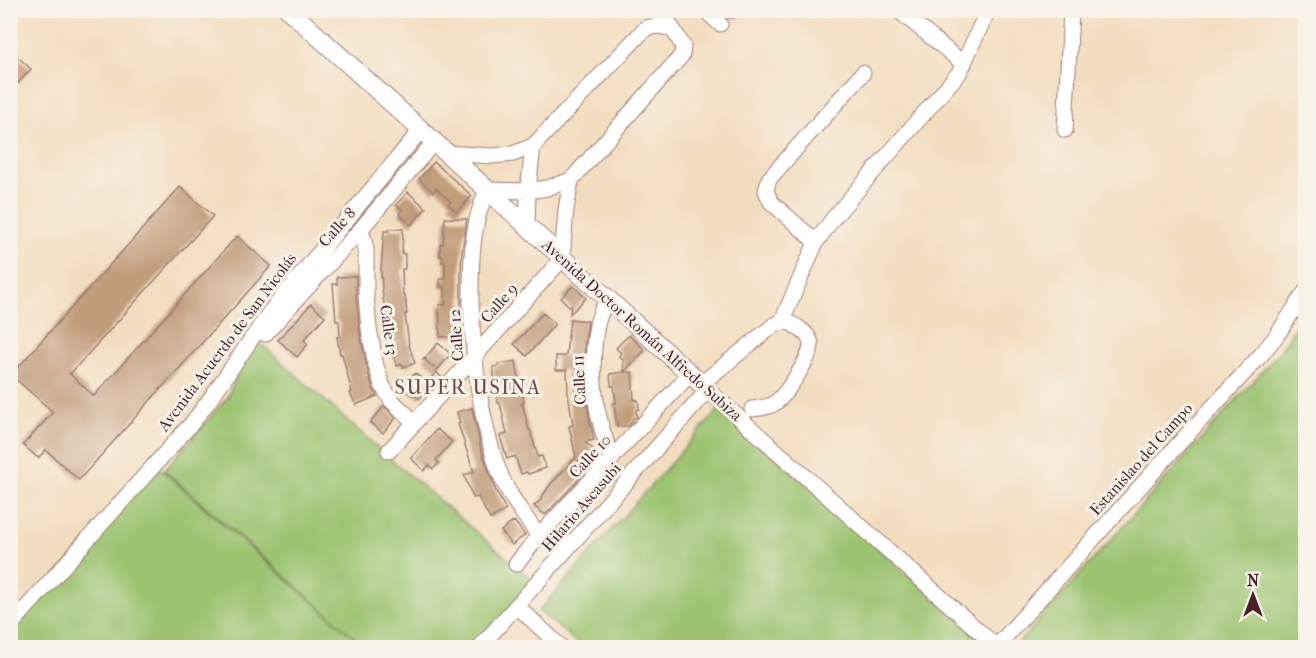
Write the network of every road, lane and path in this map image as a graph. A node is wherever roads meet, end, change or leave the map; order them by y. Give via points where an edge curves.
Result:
1 (661, 10) edge
2 (705, 10) edge
3 (898, 10) edge
4 (988, 10) edge
5 (1071, 10) edge
6 (296, 13) edge
7 (720, 24) dead end
8 (673, 29) junction
9 (964, 64) junction
10 (863, 73) dead end
11 (1065, 130) dead end
12 (433, 142) junction
13 (533, 146) junction
14 (571, 180) junction
15 (487, 190) junction
16 (528, 191) junction
17 (527, 226) junction
18 (361, 229) junction
19 (816, 242) junction
20 (562, 259) junction
21 (1305, 291) edge
22 (607, 299) junction
23 (782, 321) junction
24 (265, 334) dead end
25 (474, 357) junction
26 (700, 383) junction
27 (752, 409) dead end
28 (415, 423) junction
29 (389, 451) dead end
30 (613, 458) junction
31 (539, 536) junction
32 (516, 564) dead end
33 (517, 606) junction
34 (10, 626) edge
35 (998, 647) edge
36 (479, 648) edge
37 (562, 648) edge

1 - 8 street
2 - 7 street
3 - 9 street
4 - 9 street
5 - 11 street
6 - 12 main road, Avenida Doctor Román Alfredo Subiza
8 - 13 street via 646,28
8 - 14 street via 683,46 682,55
9 - 19 street
10 - 19 street via 770,179 766,191 771,202
12 - 13 street via 492,156 513,154
12 - 15 main road, Avenida Doctor Román Alfredo Subiza
12 - 18 street, Calle 8
12 - 34 street, Avenida Acuerdo de San Nicolás via 270,312 192,423
13 - 16 street
14 - 16 street
14 - 20 street
15 - 16 street
15 - 17 main road, Avenida Doctor Román Alfredo Subiza
15 - 25 street, Calle 12 via 473,242
16 - 17 street
17 - 20 main road, Avenida Doctor Román Alfredo Subiza
18 - 24 street, Calle 8
18 - 28 street, Calle 13 via 376,366 391,400
19 - 23 street
20 - 22 main road, Avenida Doctor Román Alfredo Subiza
20 - 25 street, Calle 9
21 - 35 street, Estanislao del Campo via 1261,355
22 - 26 main road, Avenida Doctor Román Alfredo Subiza
22 - 30 street, Calle 11 via 597,323 594,377 603,431
23 - 26 street
23 - 27 street via 791,323 808,338 808,355 776,403
25 - 28 street, Calle 9
25 - 31 street, Calle 12 via 489,440 498,467 509,492
26 - 30 street, Calle 10
26 - 33 street, Hilario Ascasubi
26 - 35 street, Avenida Doctor Román Alfredo Subiza
28 - 29 street, Calle 9
30 - 31 street, Calle 10
31 - 32 street, Calle 10
33 - 36 street, Hilario Ascasubi
33 - 37 street

